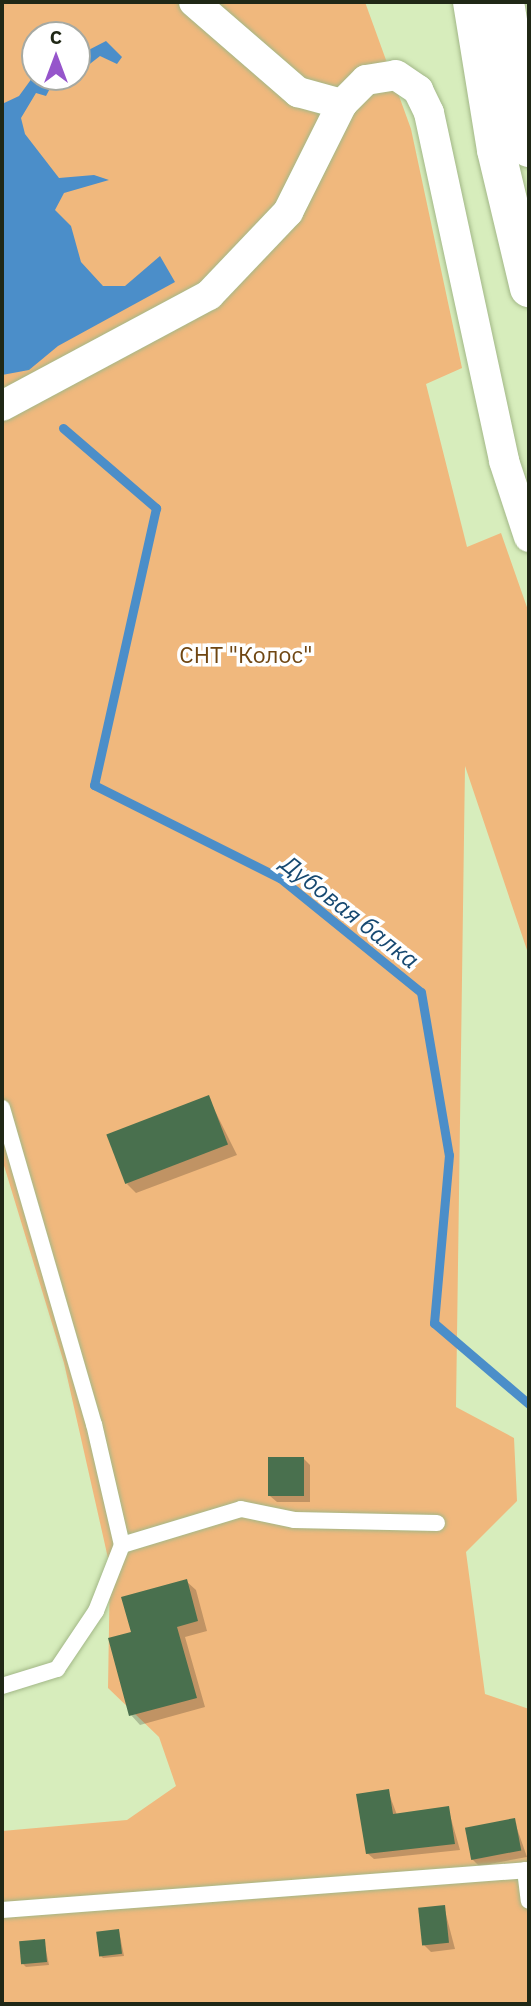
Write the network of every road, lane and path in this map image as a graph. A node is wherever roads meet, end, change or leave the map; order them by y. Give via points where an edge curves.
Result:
1 (194, 2) edge
2 (472, 2) edge
3 (505, 2) edge
4 (342, 104) junction
5 (529, 148) edge
6 (529, 288) edge
7 (2, 406) edge
8 (529, 537) edge
9 (2, 1108) edge
10 (437, 1523) dead end
11 (121, 1545) junction
12 (2, 1686) edge
13 (527, 1870) edge
14 (529, 1901) edge
15 (2, 1910) edge

1 - 4 street via 298,92
2 - 6 main road via 496,150
3 - 5 main road
4 - 7 street via 288,212 209,295
4 - 8 street via 366,80 396,75 418,90 429,113 504,461
9 - 11 lane via 94,1424
10 - 11 lane via 294,1520 241,1509
11 - 12 lane via 96,1611 57,1669
13 - 14 lane
13 - 15 lane

